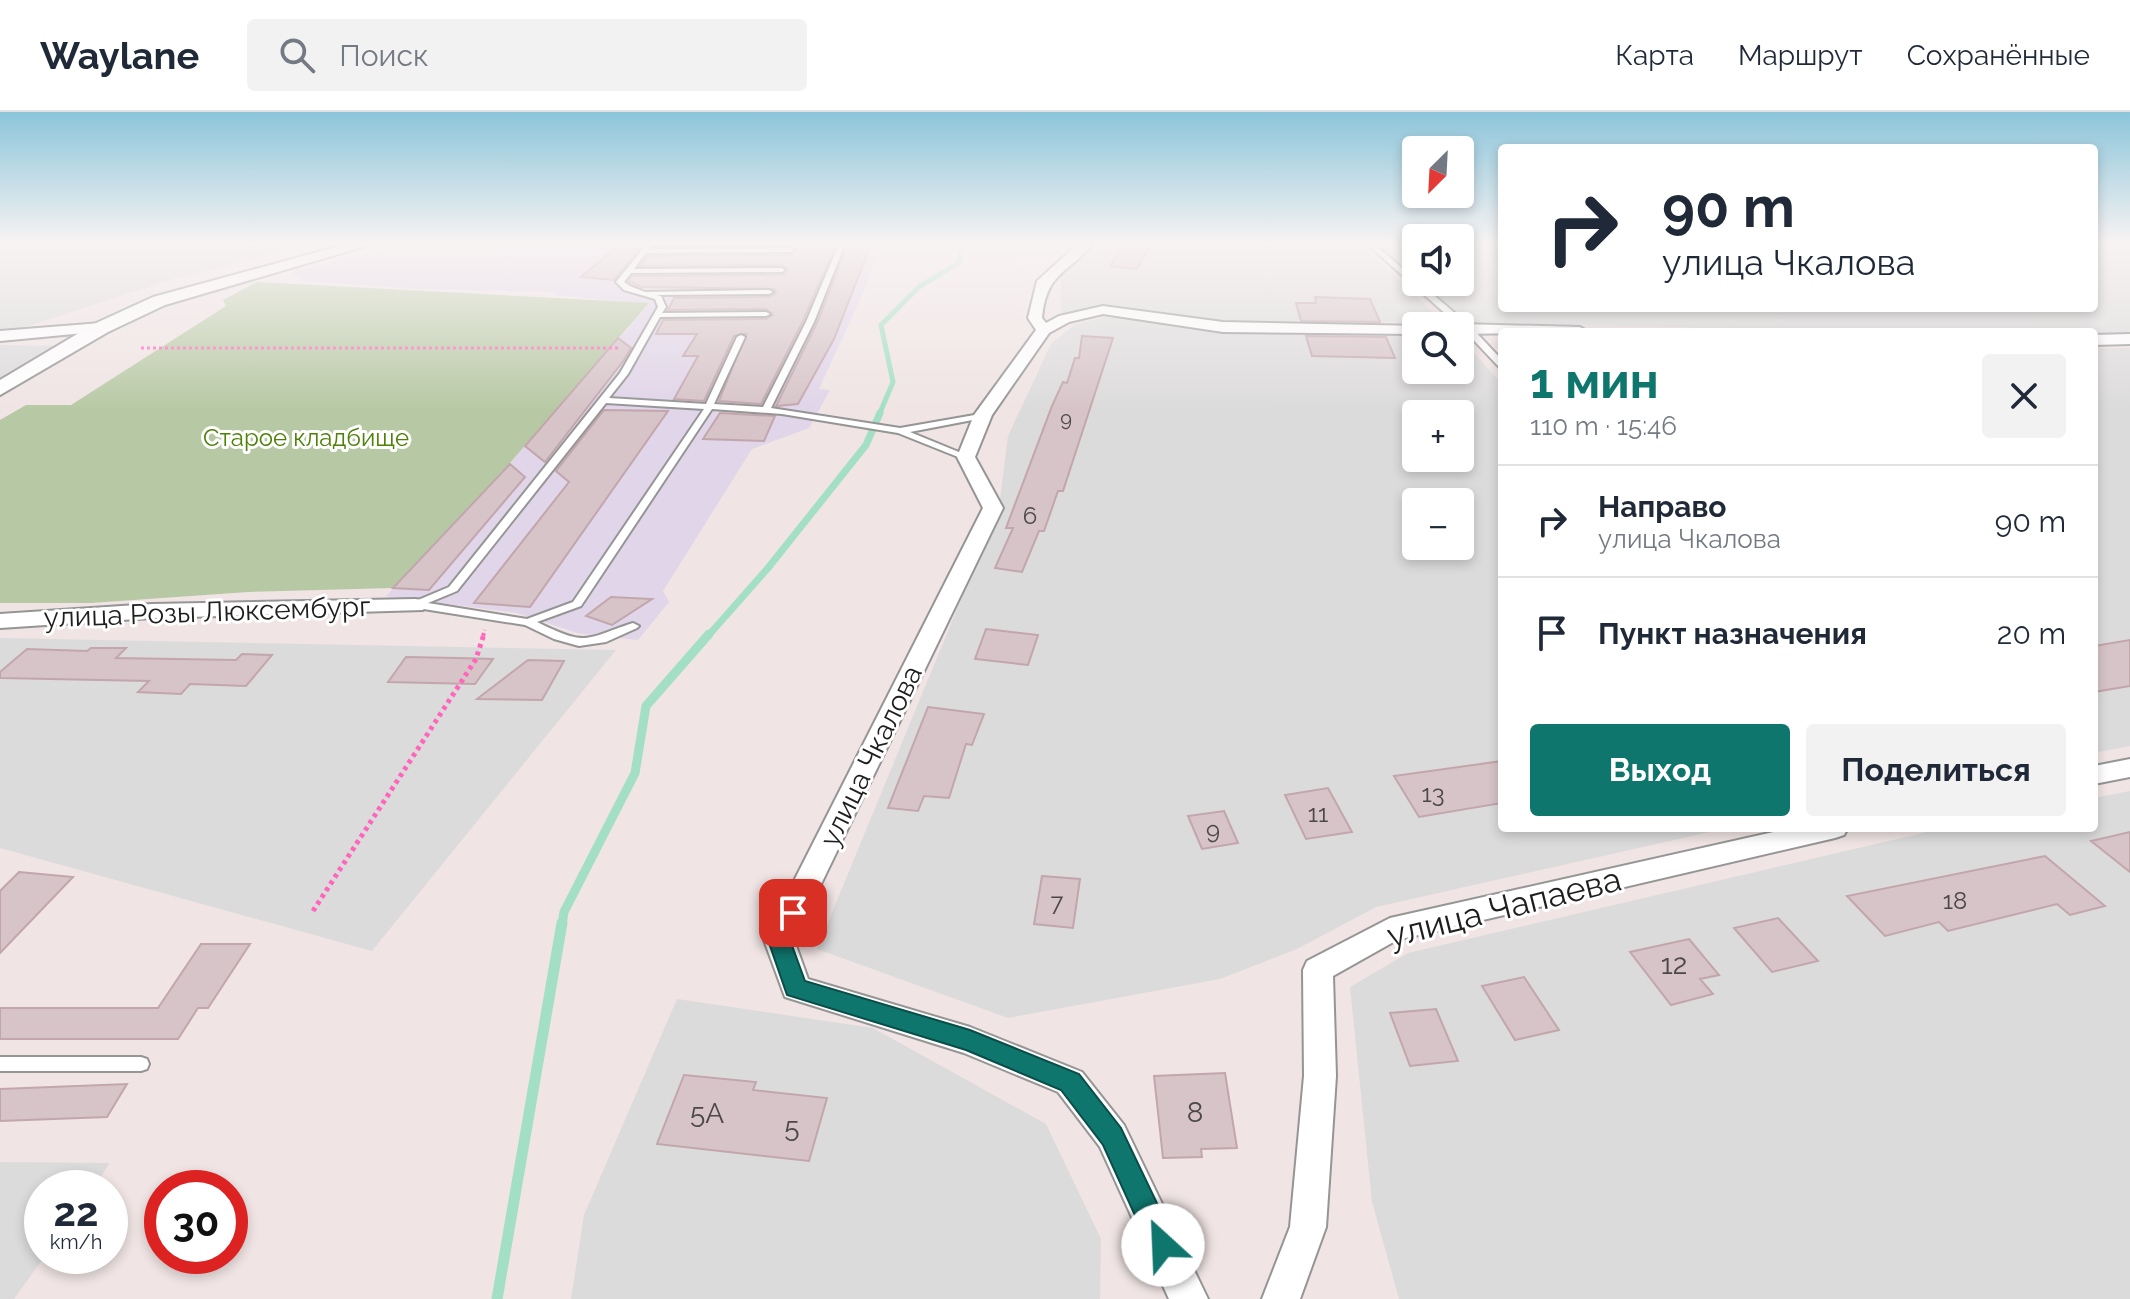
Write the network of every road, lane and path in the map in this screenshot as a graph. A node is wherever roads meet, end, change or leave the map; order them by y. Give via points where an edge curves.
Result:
1 (167, 299) edge
2 (659, 299) edge
3 (819, 299) edge
4 (1035, 299) edge
5 (766, 314) dead end
6 (658, 315) junction
7 (1054, 324) junction
8 (101, 328) junction
9 (1402, 329) edge
10 (1474, 329) edge
11 (1498, 330) edge
12 (0, 336) edge
13 (741, 337) dead end
14 (1474, 338) edge
15 (2130, 339) edge
16 (2098, 340) edge
17 (141, 348) dead end
18 (639, 348) junction
19 (1498, 361) edge
20 (0, 389) edge
21 (604, 400) junction
22 (709, 407) junction
23 (766, 410) junction
24 (983, 415) junction
25 (900, 431) junction
26 (966, 457) junction
27 (415, 605) junction
28 (498, 617) junction
29 (0, 621) edge
30 (528, 622) junction
31 (633, 626) dead end
32 (2130, 768) edge
33 (2098, 774) edge
34 (1818, 832) edge
35 (313, 911) dead end
36 (0, 1064) edge
37 (141, 1064) dead end
38 (1189, 1299) edge
39 (1281, 1299) edge

1 - 8 street
2 - 6 lane
3 - 23 lane
4 - 7 street via 1035,318
5 - 6 lane
6 - 18 lane
7 - 9 street via 1103,310 1223,327
7 - 24 street
8 - 12 street
8 - 20 street
10 - 11 street
13 - 22 lane
14 - 19 lane
15 - 16 street
17 - 18 path
18 - 21 lane
21 - 22 lane
21 - 27 lane via 453,589
22 - 23 lane
22 - 30 lane via 577,604
23 - 25 lane
24 - 25 lane
24 - 26 street
25 - 26 lane
26 - 38 street, улица Чкалова via 993,508 779,940 796,988 970,1041 1070,1082 1112,1136
27 - 28 lane
27 - 29 street, улица Розы Люксембург via 152,611
28 - 30 lane
28 - 35 path
30 - 31 lane via 574,645 601,642
32 - 33 street
34 - 39 street, улица Чапаева via 1390,930 1318,970 1320,1076 1308,1227
36 - 37 lane

